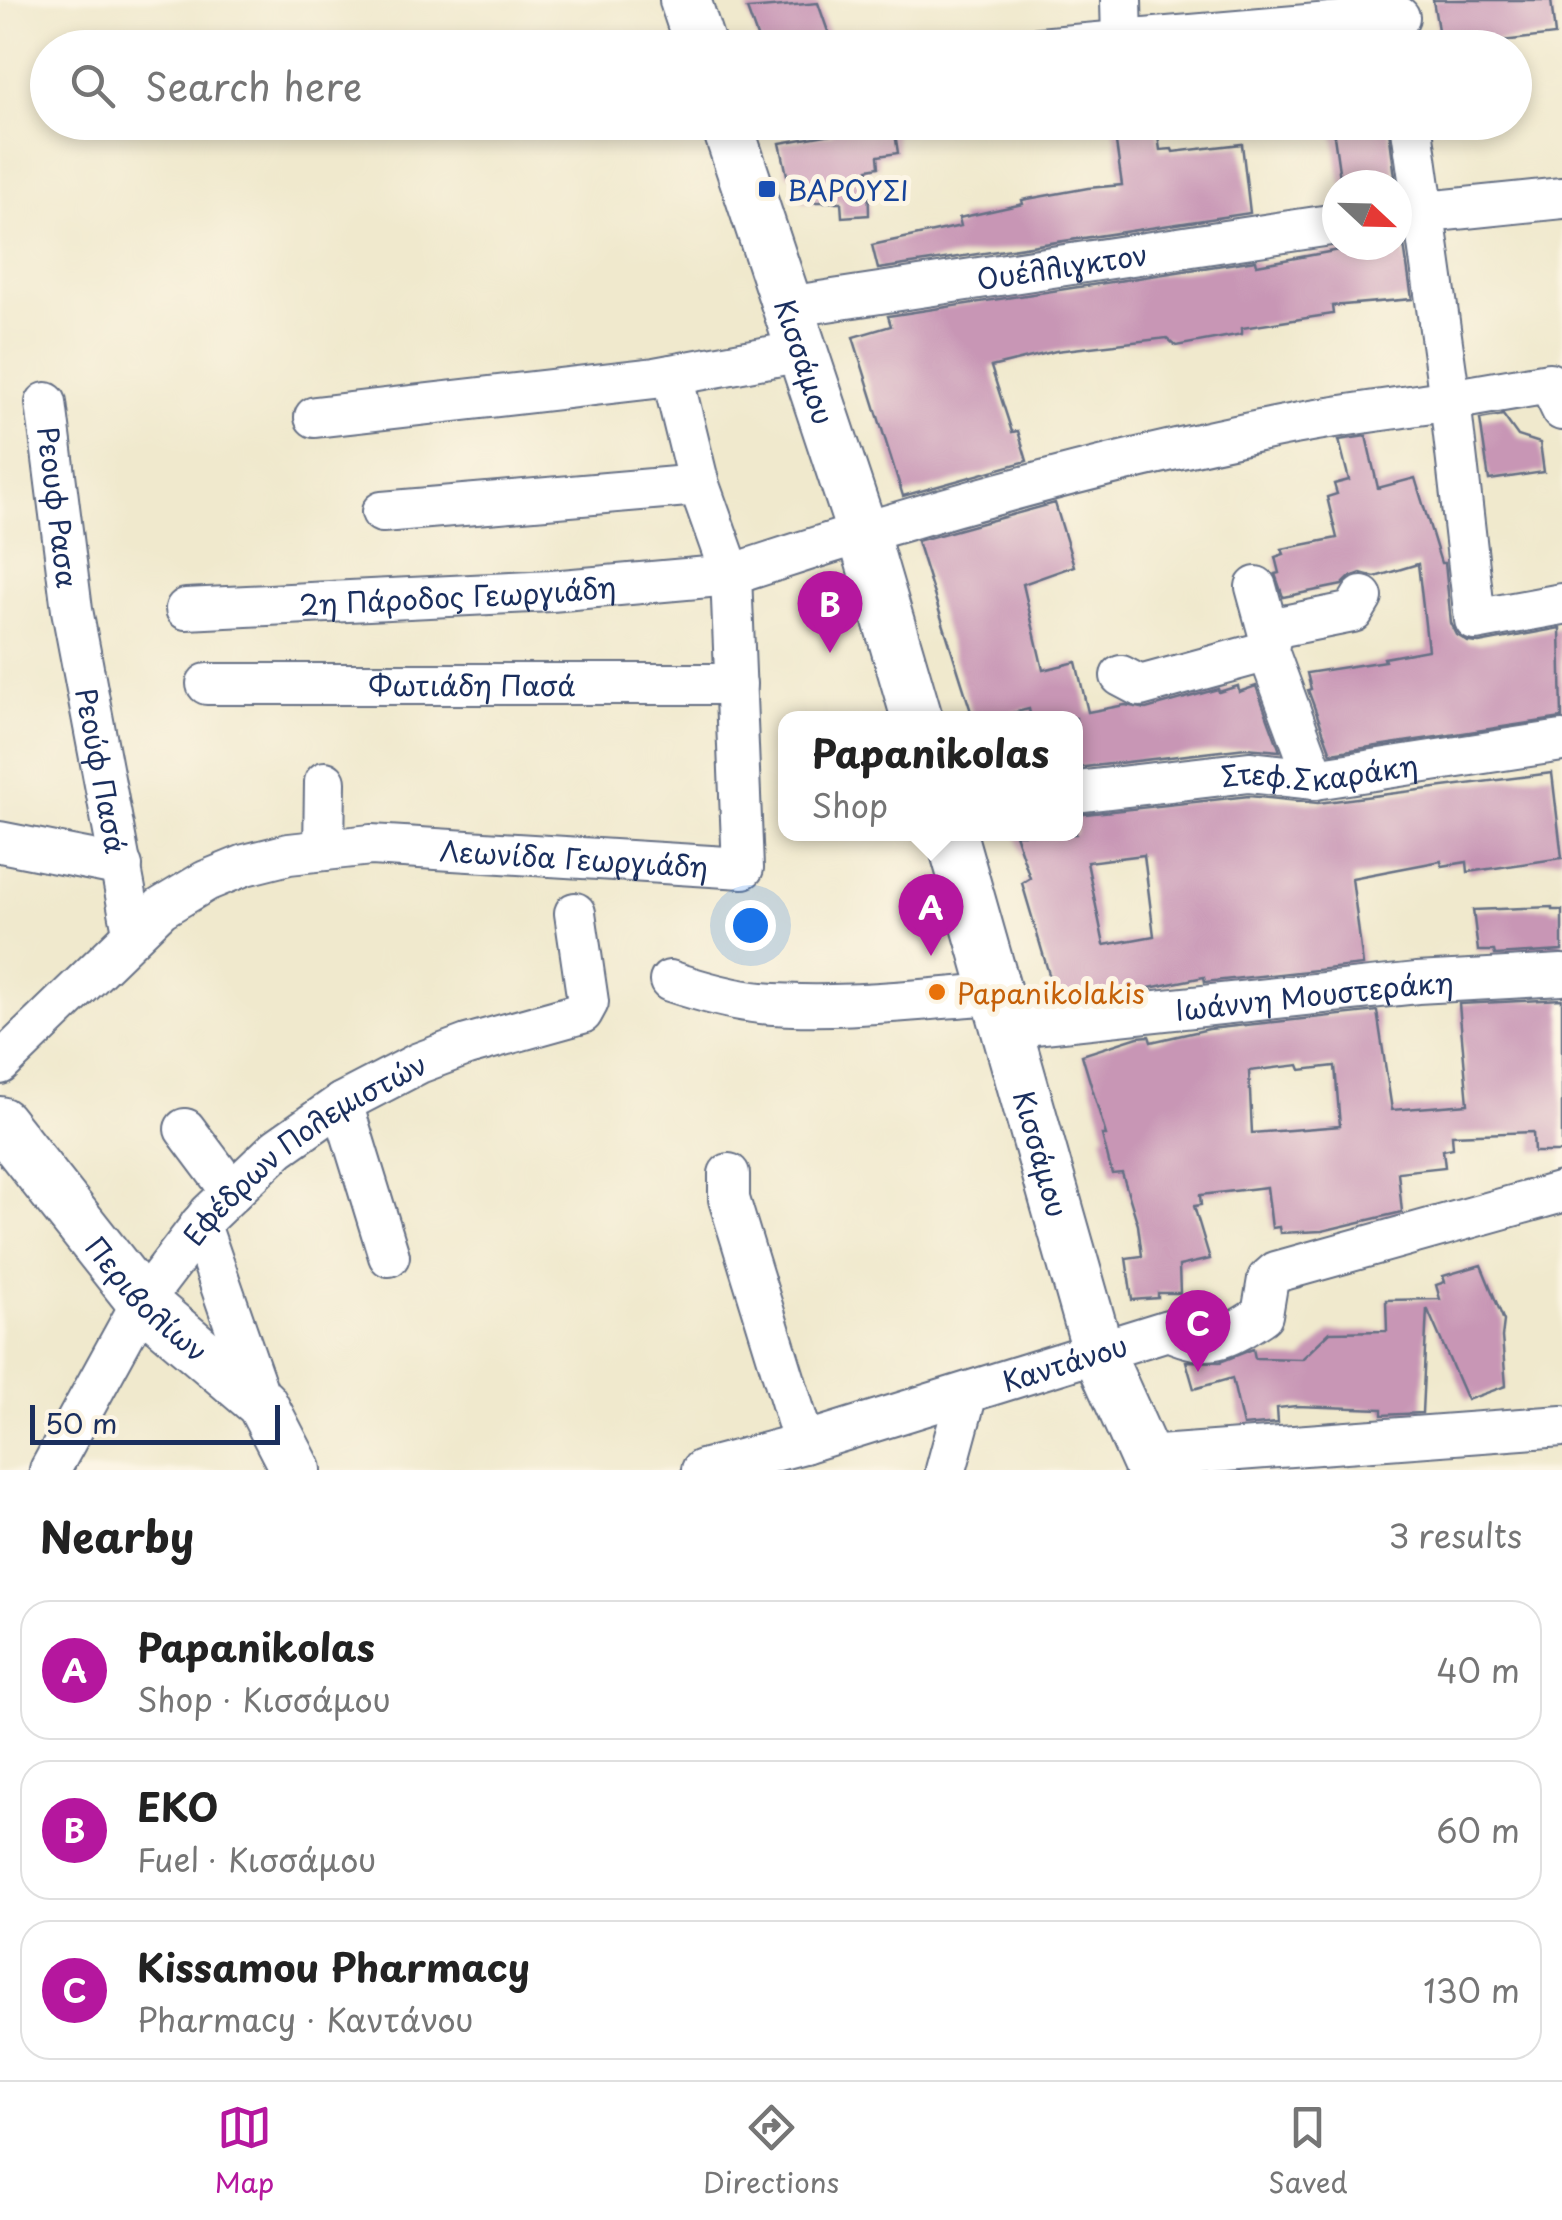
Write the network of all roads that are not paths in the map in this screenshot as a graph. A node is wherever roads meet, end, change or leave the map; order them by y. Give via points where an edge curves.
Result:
1 (685, 0) edge
2 (1121, 0) edge
3 (1399, 21) edge
4 (695, 30) edge
5 (1122, 30) edge
6 (1268, 30) edge
7 (732, 140) edge
8 (1411, 140) edge
9 (1410, 170) edge
10 (1562, 198) edge
11 (1412, 213) edge
12 (1412, 222) edge
13 (1322, 227) edge
14 (794, 329) junction
15 (672, 375) junction
16 (1450, 400) junction
17 (46, 404) dead end
18 (1562, 410) edge
19 (316, 417) dead end
20 (699, 485) junction
21 (382, 512) dead end
22 (862, 532) junction
23 (731, 576) junction
24 (1256, 587) dead end
25 (1362, 597) dead end
26 (1562, 604) edge
27 (186, 609) dead end
28 (72, 610) joint
29 (1269, 644) junction
30 (1122, 676) dead end
31 (208, 684) dead end
32 (736, 684) junction
33 (915, 711) edge
34 (1562, 741) edge
35 (1315, 779) junction
36 (325, 782) dead end
37 (1083, 791) edge
38 (953, 841) edge
39 (0, 842) edge
40 (336, 849) junction
41 (122, 866) junction
42 (576, 913) dead end
43 (133, 932) junction
44 (1562, 975) edge
45 (670, 981) dead end
46 (1001, 1011) junction
47 (0, 1064) edge
48 (342, 1103) junction
49 (0, 1122) edge
50 (185, 1129) dead end
51 (730, 1174) dead end
52 (232, 1192) junction
53 (1562, 1192) edge
54 (200, 1225) junction
55 (389, 1256) dead end
56 (142, 1302) junction
57 (1100, 1354) junction
58 (967, 1392) junction
59 (262, 1404) junction
60 (1562, 1426) edge
61 (804, 1443) junction
62 (1148, 1463) edge
63 (50, 1470) edge
64 (296, 1470) edge
65 (702, 1470) edge
66 (946, 1470) edge

1 - 4 main road
2 - 5 street
3 - 6 street
7 - 14 main road, Κισσάμου
8 - 9 street
10 - 11 street
12 - 16 street
13 - 14 street, Ουέλλιγκτον
14 - 15 street, Ουέλλιγκτον
14 - 22 main road, Κισσάμου
15 - 19 street, Ουέλλιγκτον
15 - 20 street, Λεωνίδα Γεωργιάδη
16 - 18 street via 1549,383
16 - 22 street via 1120,462
16 - 26 street via 1475,620
17 - 28 street, Ρεουφ Ρασα
20 - 21 street
20 - 23 street, Λεωνίδα Γεωργιάδη
22 - 23 street
22 - 33 main road, Κισσάμου
23 - 27 street, 2η Πάροδος Γεωργιάδη
23 - 32 street, Λεωνίδα Γεωργιάδη
24 - 29 street
25 - 29 street via 1353,612 1278,627
28 - 41 street, Ρεούφ Πασά
29 - 30 street via 1140,686
29 - 35 street
31 - 32 street, Φωτιάδη Πασά
32 - 40 street, Λεωνίδα Γεωργιάδη via 744,868 390,846
34 - 35 street, Στεφ.Σκαράκη
35 - 37 street, Στεφ.Σκαράκη via 1249,772
36 - 40 street
38 - 46 main road, Κισσάμου
39 - 41 street
40 - 43 street, Λεωνίδα Γεωργιάδη via 245,864 161,908
41 - 43 street, Ρεούφ Πασά
42 - 48 street, Εφέδρων Πολεμιστών via 588,1002 582,1014 468,1045
43 - 47 street, Λεωνίδα Γεωργιάδη
44 - 46 street, Ιωάννη Μουστεράκη
45 - 46 street, Ιωάννη Μουστεράκη via 762,1003
46 - 57 main road, Κισσάμου
48 - 52 street, Εφέδρων Πολεμιστών via 278,1148
48 - 55 street
49 - 56 main road, Περιβολίων
50 - 52 street
51 - 61 street via 729,1199
52 - 54 street, Εφέδρων Πολεμιστών
53 - 57 street, Καντάνου via 1276,1272 1268,1279 1262,1315 1228,1338 1191,1340 1168,1330
54 - 56 street, Εφέδρων Πολεμιστών
54 - 59 street
56 - 59 main road, Περιβολίων
56 - 63 street, Εφέδρων Πολεμιστών
57 - 58 street, Καντάνου
57 - 62 main road, Κισσάμου
58 - 61 street, Καντάνου
58 - 66 street
59 - 64 main road, Περιβολίων
60 - 62 street
61 - 65 street, Καντάνου

